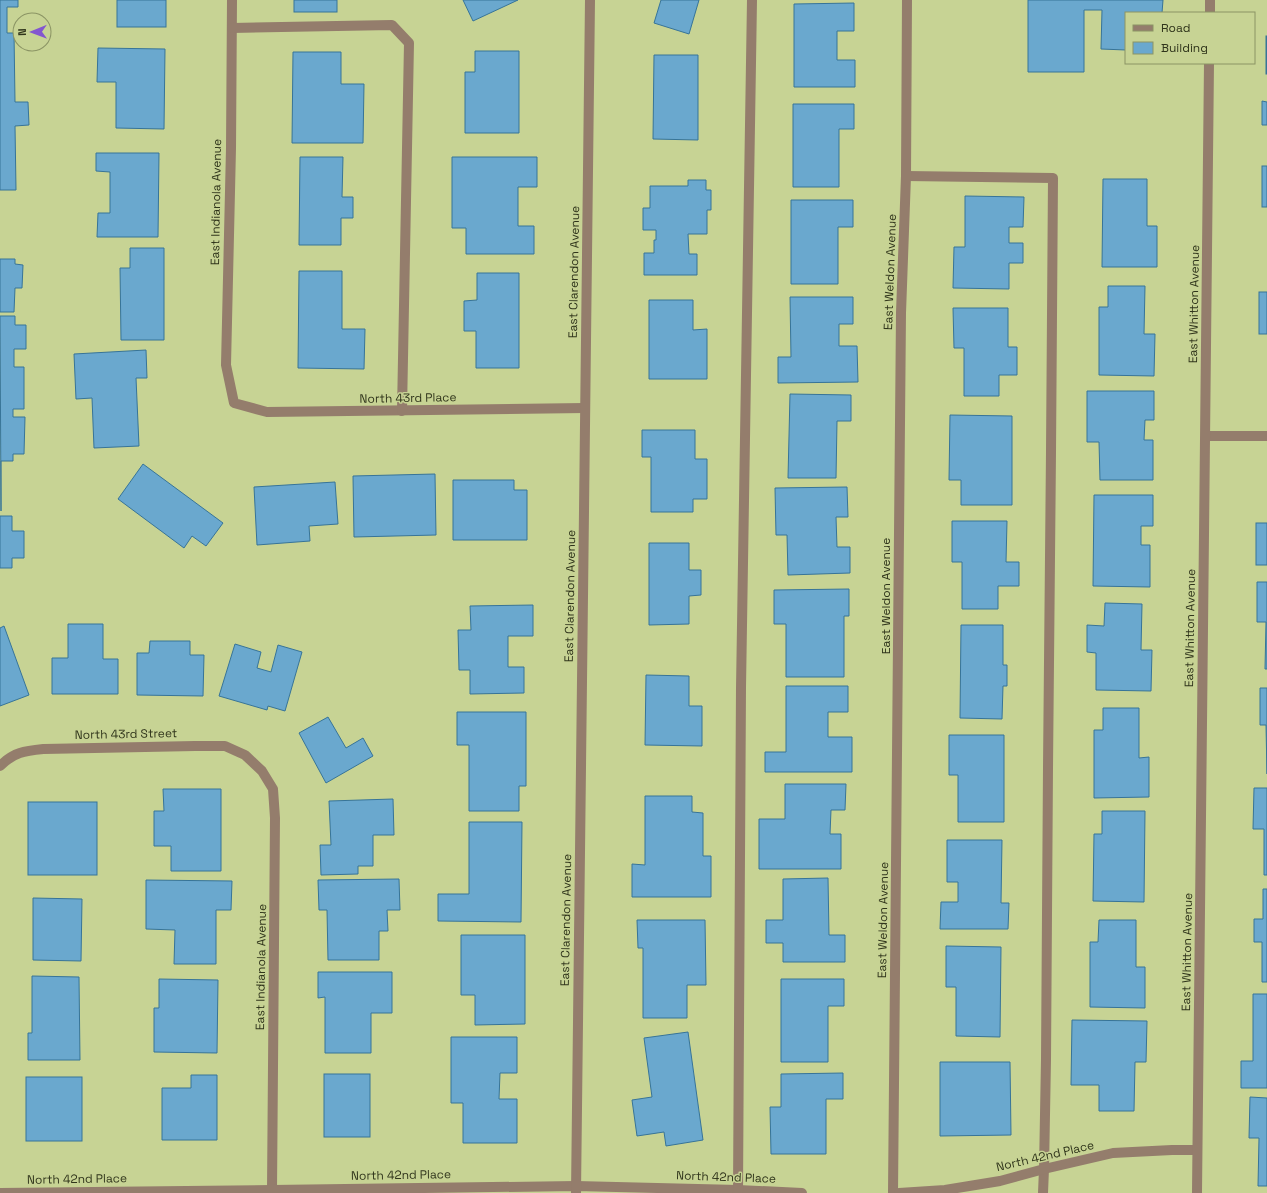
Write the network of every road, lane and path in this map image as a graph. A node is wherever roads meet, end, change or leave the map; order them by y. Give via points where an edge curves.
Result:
1 (232, 0) edge
2 (590, 0) edge
3 (752, 0) edge
4 (908, 0) edge
5 (1210, 0) edge
6 (1210, 12) edge
7 (232, 28) junction
8 (1209, 64) edge
9 (906, 176) junction
10 (234, 403) joint
11 (585, 408) junction
12 (402, 411) junction
13 (1206, 436) junction
14 (1267, 436) edge
15 (245, 755) joint
16 (4, 762) edge
17 (1197, 1150) junction
18 (1044, 1169) junction
19 (576, 1189) edge
20 (272, 1190) junction
21 (738, 1192) edge
22 (0, 1193) edge
23 (802, 1193) edge
24 (893, 1193) edge
25 (898, 1193) edge
26 (1043, 1193) edge
27 (1197, 1193) edge

1 - 7 street, East Indianola Avenue
2 - 11 street, East Clarendon Avenue
3 - 21 street via 741,688
4 - 9 street, East Weldon Avenue
5 - 6 street
7 - 10 street, East Indianola Avenue via 226,365
7 - 12 street via 392,25 409,44
8 - 13 street, East Whitton Avenue
9 - 18 street via 1053,178
9 - 24 street, East Weldon Avenue via 901,313
10 - 12 street, North 43rd Place via 267,412
11 - 12 street, North 43rd Place
11 - 19 street, East Clarendon Avenue
13 - 14 street
13 - 17 street, East Whitton Avenue
15 - 16 street, North 43rd Street via 225,746 44,750 23,751
15 - 20 street, East Indianola Avenue via 262,772 273,789 275,818
17 - 18 street, North 42nd Place via 1114,1153
17 - 27 street, East Whitton Avenue
18 - 25 street, North 42nd Place via 1000,1181 945,1190
18 - 26 street
19 - 20 street, North 42nd Place
19 - 21 street, North 42nd Place
20 - 22 street, North 42nd Place
21 - 23 street, North 42nd Place

